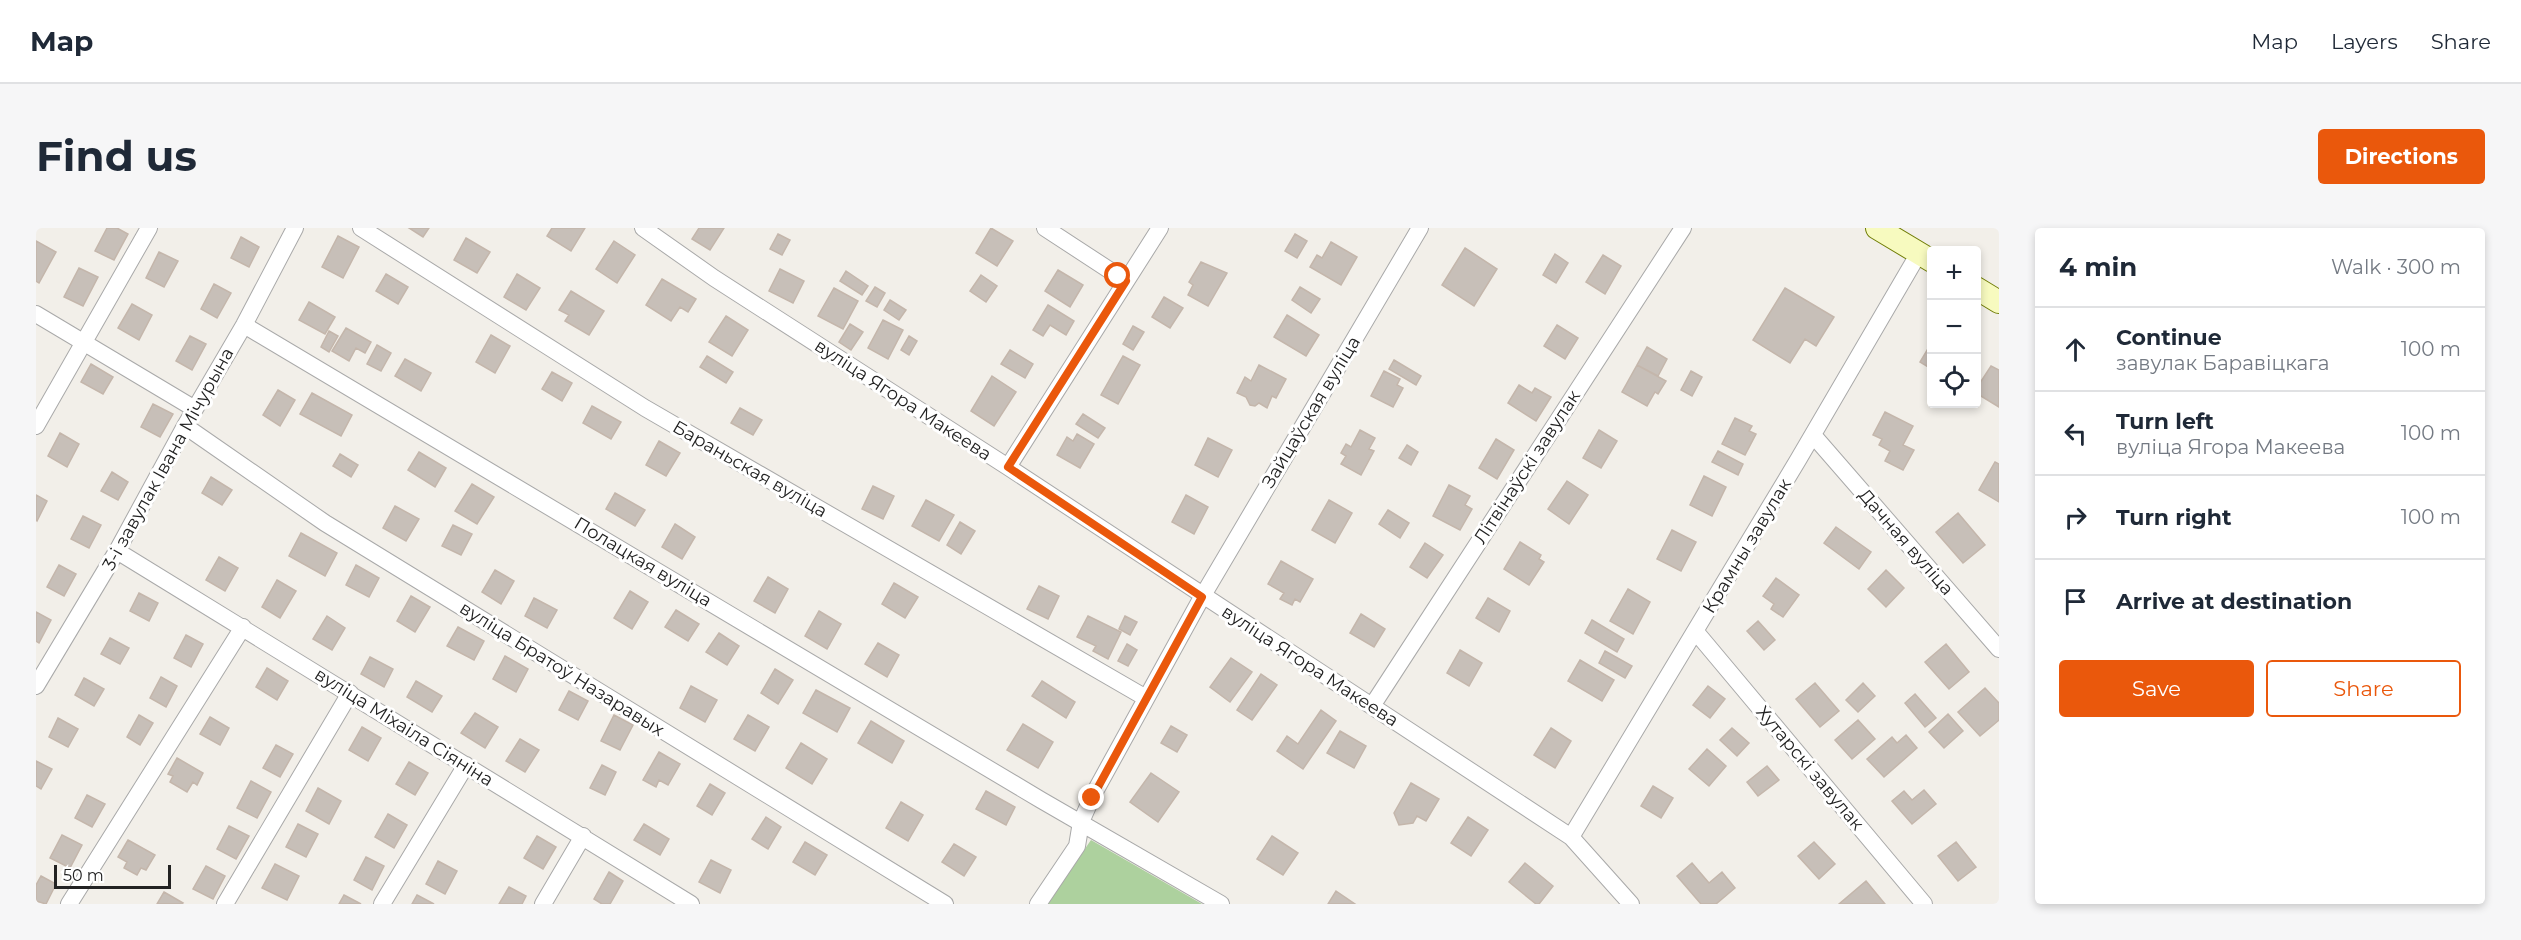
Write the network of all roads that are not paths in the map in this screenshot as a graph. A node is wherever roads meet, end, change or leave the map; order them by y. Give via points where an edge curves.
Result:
1 (149, 228) edge
2 (295, 228) edge
3 (361, 228) edge
4 (643, 228) edge
5 (1046, 228) edge
6 (1160, 228) edge
7 (1420, 228) edge
8 (1683, 228) edge
9 (1876, 228) edge
10 (1925, 257) edge
11 (1126, 281) junction
12 (1981, 291) edge
13 (1999, 302) edge
14 (36, 314) edge
15 (244, 325) junction
16 (84, 342) junction
17 (195, 409) junction
18 (36, 426) edge
19 (185, 426) junction
20 (1813, 435) junction
21 (1008, 467) junction
22 (117, 551) junction
23 (1202, 597) junction
24 (243, 627) junction
25 (1696, 632) junction
26 (1999, 649) edge
27 (36, 686) edge
28 (350, 693) junction
29 (1146, 698) junction
30 (1372, 706) junction
31 (466, 765) junction
32 (1081, 822) junction
33 (583, 836) junction
34 (1571, 837) junction
35 (69, 904) edge
36 (225, 904) edge
37 (382, 904) edge
38 (543, 904) edge
39 (691, 904) edge
40 (945, 904) edge
41 (1038, 904) edge
42 (1221, 904) edge
43 (1630, 904) edge
44 (1924, 904) edge

1 - 16 street
2 - 15 street, 3-і завулак Івана Мічурына
3 - 29 street, Бараньская вуліца via 645,408
4 - 21 street, вуліца Ягора Макеева
5 - 11 street
6 - 11 street
7 - 23 street, Зайцаўская вуліца
8 - 30 street, Літвінаўскі завулак
9 - 10 street
10 - 20 street, Крамны завулак
11 - 21 street
12 - 13 street
14 - 16 street
15 - 17 street, 3-і завулак Івана Мічурына
15 - 32 street, Полацкая вуліца
16 - 17 street
16 - 18 street
17 - 19 street, 3-і завулак Івана Мічурына
19 - 22 street, 3-і завулак Івана Мічурына
19 - 40 street, вуліца Братоў Назаравых via 325,523
20 - 25 street, Крамны завулак
20 - 26 street, Дачная вуліца
21 - 23 street, вуліца Ягора Макеева
22 - 24 street, вуліца Міхаіла Сіяніна
22 - 27 street, 3-і завулак Івана Мічурына
23 - 29 street
23 - 30 street, вуліца Ягора Макеева
24 - 28 street, вуліца Міхаіла Сіяніна
24 - 35 street
25 - 34 street, Крамны завулак
25 - 44 street, Хутарскі завулак
28 - 31 street, вуліца Міхаіла Сіяніна
28 - 36 street
29 - 32 street
30 - 34 street, вуліца Ягора Макеева
31 - 33 street, вуліца Міхаіла Сіяніна
31 - 37 street
32 - 41 street via 1077,846
32 - 42 street, Полацкая вуліца
33 - 38 street
33 - 39 street, вуліца Міхаіла Сіяніна
34 - 43 street, вуліца Ягора Макеева

